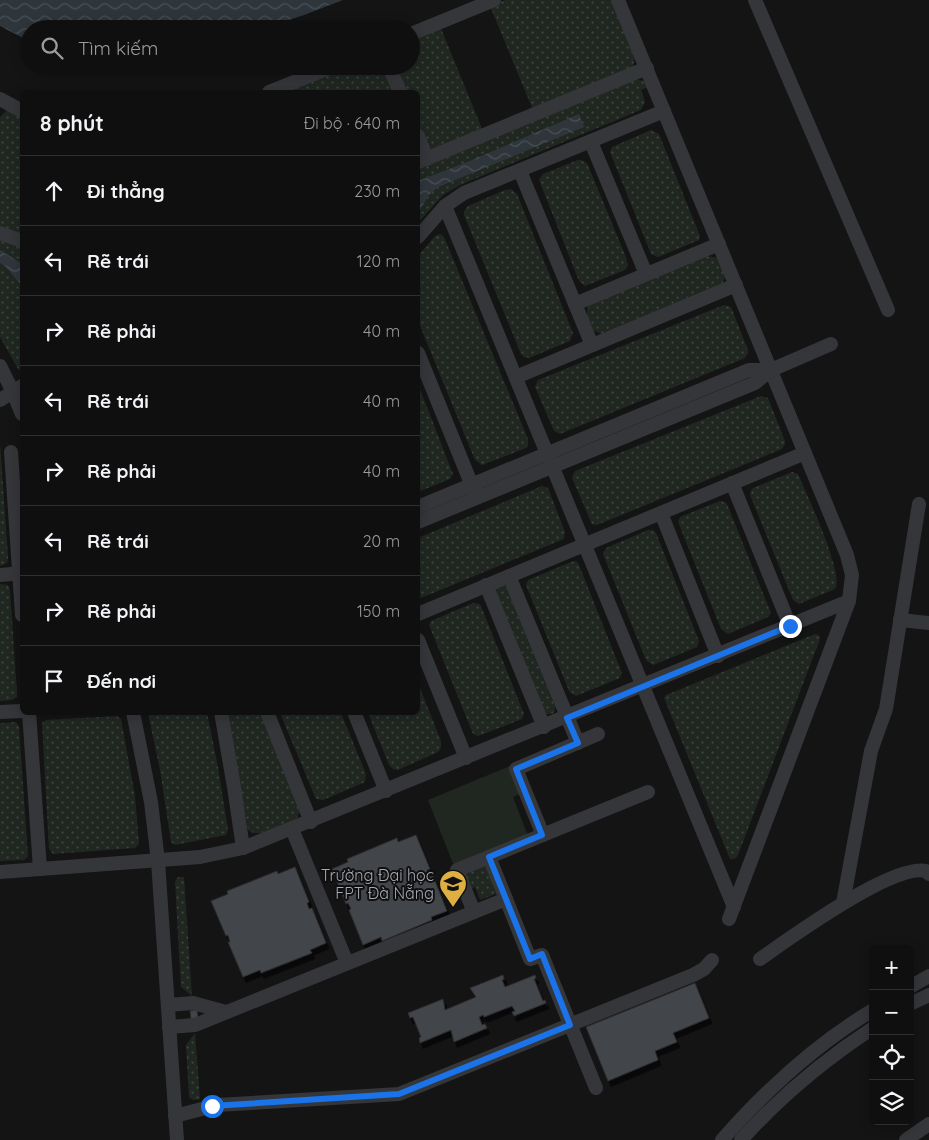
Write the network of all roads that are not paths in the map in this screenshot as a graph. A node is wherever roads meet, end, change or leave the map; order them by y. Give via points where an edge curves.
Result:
1 (494, 0) edge
2 (618, 0) edge
3 (755, 0) edge
4 (420, 30) edge
5 (647, 68) junction
6 (312, 75) edge
7 (393, 75) edge
8 (274, 90) edge
9 (399, 90) edge
10 (1, 103) edge
11 (20, 110) edge
12 (664, 111) junction
13 (591, 142) junction
14 (422, 160) edge
15 (520, 170) junction
16 (445, 206) junction
17 (0, 233) edge
18 (420, 235) edge
19 (20, 240) edge
20 (719, 244) junction
21 (646, 274) junction
22 (736, 285) junction
23 (575, 304) junction
24 (888, 310) dead end
25 (831, 344) dead end
26 (592, 345) junction
27 (420, 358) edge
28 (0, 366) edge
29 (771, 370) junction
30 (516, 377) junction
31 (18, 389) edge
32 (0, 400) edge
33 (20, 402) edge
34 (11, 452) dead end
35 (805, 453) junction
36 (547, 454) junction
37 (553, 467) junction
38 (732, 483) junction
39 (472, 484) junction
40 (478, 498) junction
41 (919, 504) dead end
42 (420, 506) edge
43 (661, 513) junction
44 (420, 521) edge
45 (585, 544) junction
46 (20, 561) edge
47 (20, 573) edge
48 (0, 575) edge
49 (509, 576) junction
50 (486, 586) junction
51 (849, 601) junction
52 (420, 613) edge
53 (900, 620) junction
54 (929, 623) edge
55 (790, 626) junction
56 (420, 645) edge
57 (718, 656) junction
58 (643, 686) junction
59 (20, 711) edge
60 (0, 712) edge
61 (29, 715) edge
62 (134, 715) edge
63 (222, 715) edge
64 (268, 715) edge
65 (355, 715) edge
66 (567, 718) junction
67 (544, 727) junction
68 (598, 734) dead end
69 (578, 743) junction
70 (466, 758) junction
71 (386, 791) junction
72 (648, 792) dead end
73 (311, 822) junction
74 (292, 829) junction
75 (542, 835) junction
76 (243, 848) junction
77 (489, 857) junction
78 (158, 861) junction
79 (40, 869) junction
80 (0, 872) edge
81 (929, 874) edge
82 (847, 879) junction
83 (862, 892) junction
84 (506, 899) junction
85 (843, 903) junction
86 (474, 912) junction
87 (760, 959) dead end
88 (712, 960) dead end
89 (347, 964) junction
90 (929, 976) edge
91 (914, 985) edge
92 (929, 995) edge
93 (914, 1002) edge
94 (168, 1005) junction
95 (226, 1012) junction
96 (869, 1012) edge
97 (570, 1025) junction
98 (169, 1027) junction
99 (869, 1031) edge
100 (596, 1088) dead end
101 (175, 1116) junction
102 (927, 1129) edge
103 (177, 1140) edge
104 (722, 1140) edge
105 (741, 1140) edge
106 (906, 1140) edge

1 - 4 street
2 - 5 street
3 - 24 street
5 - 12 street
5 - 14 street
6 - 8 street
7 - 9 street
10 - 11 street
12 - 13 street
12 - 20 street
13 - 15 street
13 - 21 street
15 - 16 street via 464,193
15 - 23 street
16 - 18 street
16 - 30 street
17 - 19 street
20 - 21 street
20 - 22 street
21 - 23 street
22 - 26 street
22 - 29 street
23 - 26 street
25 - 29 street
26 - 30 street
27 - 39 street
28 - 31 street
29 - 35 street
29 - 36 street via 750,370
29 - 37 street via 755,383
30 - 36 street
31 - 32 street
31 - 33 street
34 - 46 street
35 - 38 street
35 - 51 street via 850,565 852,584
36 - 37 street
36 - 39 street
37 - 40 street
37 - 45 street
38 - 43 street
38 - 55 street
39 - 40 street
39 - 42 street
40 - 44 street
41 - 53 street
43 - 45 street
43 - 57 street
45 - 49 street
45 - 58 street
47 - 48 street
49 - 50 street
49 - 66 street
50 - 52 street
50 - 67 street
51 - 55 street
51 - 58 street via 731,913
53 - 54 street
53 - 82 street via 886,709 871,751
55 - 57 street
56 - 70 street
57 - 58 street
58 - 66 street
59 - 60 street
61 - 79 street
62 - 78 street via 151,802
63 - 76 street
64 - 73 street
65 - 71 street
66 - 67 street
66 - 69 street
67 - 70 street
68 - 69 street
69 - 75 street via 516,769
70 - 71 street
71 - 73 street
72 - 75 street
73 - 74 street
74 - 76 street
74 - 89 street
75 - 77 street
76 - 78 street
77 - 84 street
77 - 86 street via 457,870
78 - 79 street
78 - 94 street
79 - 80 street
81 - 83 street via 913,870
82 - 83 street via 855,890
82 - 85 street
83 - 85 street
84 - 86 street
84 - 97 street via 530,959 542,954
85 - 87 street
86 - 89 street
88 - 97 street via 693,975
89 - 95 street
90 - 91 street
92 - 93 street
94 - 95 street via 193,1003
94 - 98 street
95 - 98 street via 194,1025
96 - 104 street via 842,1028 788,1073
97 - 100 street
97 - 101 street via 399,1094 217,1105
98 - 101 street
99 - 105 street via 797,1084
101 - 103 street
102 - 106 street

